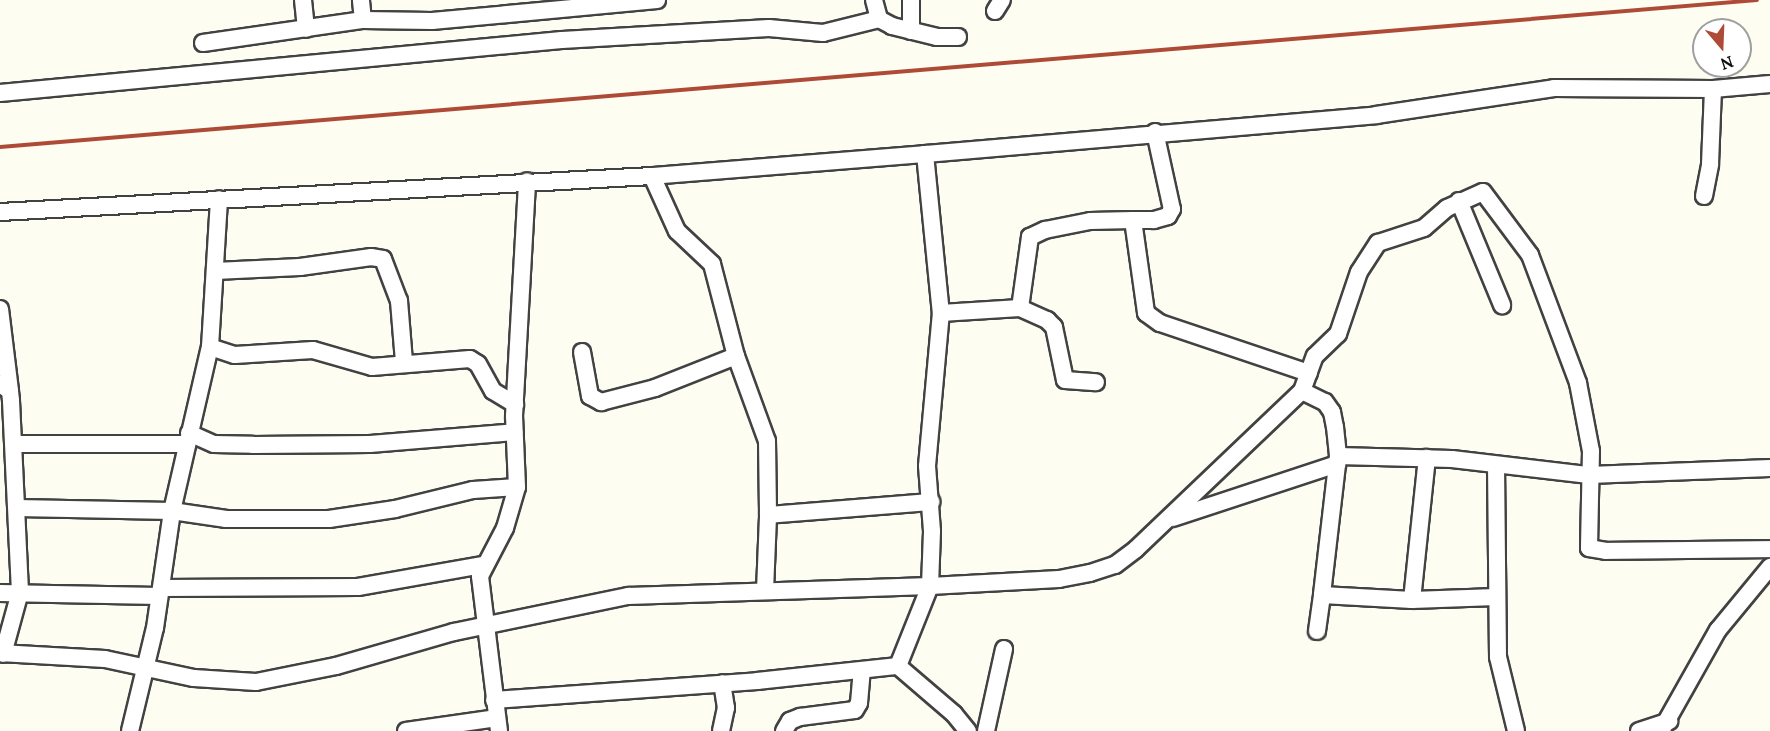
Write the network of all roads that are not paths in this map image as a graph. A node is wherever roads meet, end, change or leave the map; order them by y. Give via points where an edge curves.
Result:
1 (303, 0) edge
2 (362, 0) edge
3 (657, 0) edge
4 (874, 0) edge
5 (911, 0) edge
6 (363, 20) junction
7 (879, 20) junction
8 (306, 29) junction
9 (911, 31) junction
10 (958, 36) dead end
11 (203, 43) dead end
12 (1770, 84) edge
13 (1713, 89) junction
14 (0, 93) edge
15 (1155, 132) junction
16 (925, 154) junction
17 (652, 176) junction
18 (527, 182) junction
19 (1704, 196) dead end
20 (219, 199) junction
21 (1459, 201) junction
22 (0, 212) edge
23 (1133, 220) junction
24 (215, 272) junction
25 (1502, 305) dead end
26 (1020, 308) junction
27 (0, 309) edge
28 (941, 313) junction
29 (210, 347) junction
30 (582, 352) dead end
31 (736, 356) junction
32 (404, 362) junction
33 (1309, 373) junction
34 (1096, 382) dead end
35 (5, 387) edge
36 (1302, 391) junction
37 (515, 404) junction
38 (9, 432) edge
39 (515, 432) junction
40 (188, 439) junction
41 (1427, 458) junction
42 (1337, 460) junction
43 (1496, 465) junction
44 (1770, 468) edge
45 (1589, 474) junction
46 (517, 487) junction
47 (931, 502) junction
48 (17, 508) junction
49 (172, 511) junction
50 (768, 515) junction
51 (1166, 520) junction
52 (1770, 549) edge
53 (483, 565) junction
54 (1770, 567) edge
55 (930, 586) junction
56 (765, 591) junction
57 (20, 592) junction
58 (160, 592) junction
59 (0, 593) edge
60 (1322, 595) junction
61 (1497, 597) junction
62 (1412, 600) junction
63 (485, 626) junction
64 (1317, 631) dead end
65 (1004, 649) dead end
66 (2, 653) edge
67 (144, 666) junction
68 (898, 666) junction
69 (862, 671) junction
70 (722, 683) junction
71 (494, 700) junction
72 (498, 725) edge
73 (1665, 726) edge
74 (130, 731) edge
75 (406, 731) edge
76 (721, 731) edge
77 (784, 731) edge
78 (968, 731) edge
79 (986, 731) edge
80 (1516, 731) edge
81 (1639, 731) edge

1 - 8 street
2 - 6 street
3 - 6 street via 432,21
4 - 7 street
5 - 9 street
6 - 8 street
7 - 9 street
7 - 14 street via 823,33 769,28 562,40
8 - 11 street
9 - 10 street
12 - 13 street
13 - 15 street via 1554,88 1376,115
13 - 19 street via 1710,164
15 - 16 street
15 - 23 street via 1172,209 1168,216 1154,220
16 - 17 street
16 - 28 street
17 - 18 street
17 - 31 street via 677,231 712,264
18 - 20 street
18 - 37 street
20 - 22 street
20 - 24 street
21 - 25 street
21 - 33 street via 1424,228 1378,243 1359,272 1338,334 1315,356
21 - 45 street via 1482,192 1538,272 1578,383 1588,423
23 - 26 street via 1090,221 1030,237
23 - 33 street via 1146,313 1160,323
24 - 29 street
24 - 32 street via 383,259 399,301
26 - 28 street
26 - 34 street via 1054,327 1065,380 1073,384
27 - 35 street
28 - 47 street via 927,466
29 - 32 street via 235,356 313,350 372,367
29 - 40 street
30 - 31 street via 590,396 601,402 655,388
31 - 50 street via 767,441
32 - 37 street via 475,360 493,391
33 - 36 street
35 - 38 street
36 - 42 street via 1325,402 1332,412
36 - 51 street
37 - 39 street
38 - 40 street
38 - 48 street
39 - 40 street via 370,444 214,444
39 - 46 street
40 - 49 street
41 - 42 street
41 - 43 street
41 - 62 street
42 - 51 street
42 - 60 street
43 - 45 street
43 - 61 street
44 - 45 street
45 - 52 street via 1589,548
46 - 49 street via 473,490 395,509 329,519 226,519
46 - 53 street via 505,528
47 - 50 street
47 - 55 street
48 - 49 street
48 - 57 street
49 - 58 street
50 - 56 street
51 - 55 street via 1115,565 1090,573 1059,579
53 - 58 street via 358,587
53 - 63 street via 480,576
54 - 73 street via 1718,630
55 - 56 street
55 - 68 street
56 - 63 street via 628,596
57 - 58 street
57 - 59 street
57 - 66 street
58 - 67 street
60 - 62 street
60 - 64 street
61 - 62 street
61 - 80 street via 1500,674
63 - 67 street via 336,666 256,682 194,678
63 - 71 street
65 - 79 street
66 - 67 street via 76,656
67 - 74 street
68 - 69 street
68 - 78 street
69 - 70 street
69 - 77 street via 855,710 800,717 790,721
70 - 71 street
70 - 76 street via 726,708
71 - 72 street
72 - 75 street
73 - 81 street

